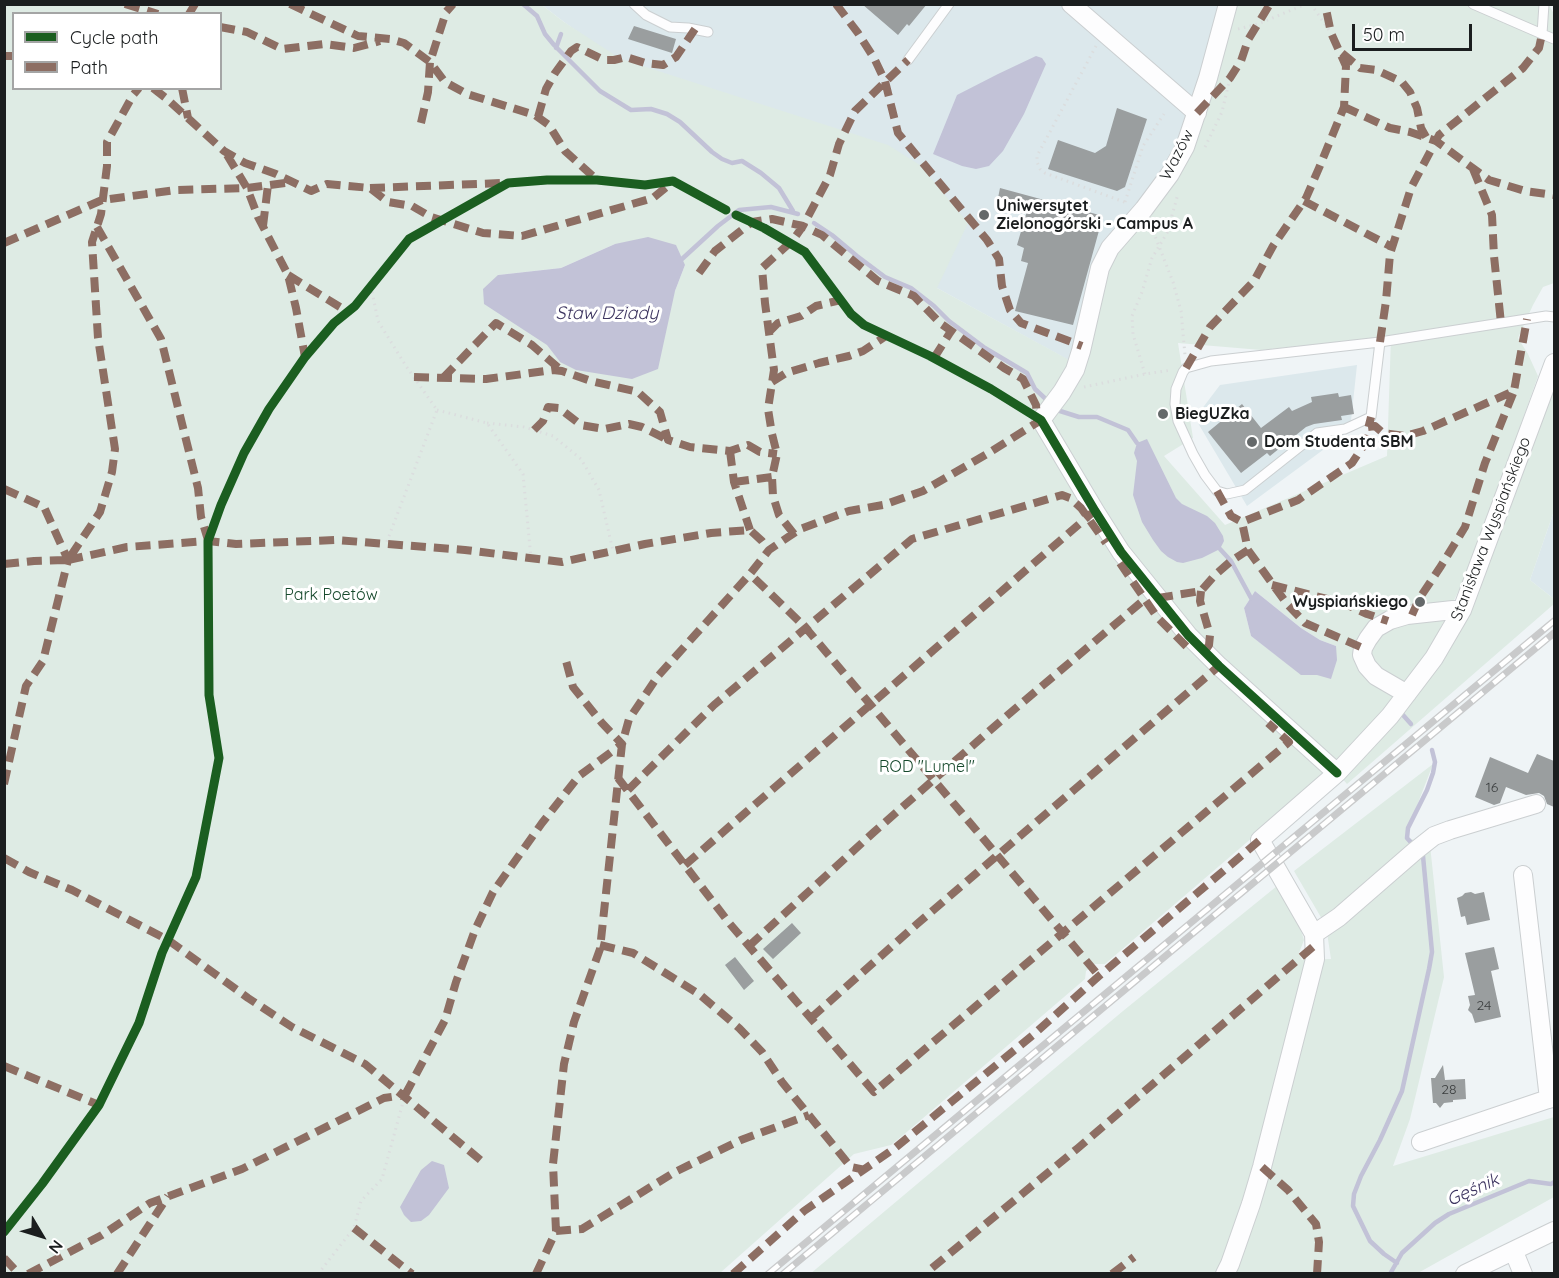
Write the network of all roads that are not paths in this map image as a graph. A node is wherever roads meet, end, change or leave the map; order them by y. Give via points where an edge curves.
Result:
1 (634, 4) edge
2 (950, 4) edge
3 (1071, 4) edge
4 (1228, 4) edge
5 (1473, 4) edge
6 (1544, 4) edge
7 (708, 32) dead end
8 (1542, 34) junction
9 (1554, 39) edge
10 (908, 60) dead end
11 (1197, 113) junction
12 (1554, 317) edge
13 (1380, 342) junction
14 (1554, 363) edge
15 (1462, 610) junction
16 (1407, 694) junction
17 (1337, 773) junction
18 (1536, 804) dead end
19 (1523, 875) dead end
20 (1314, 934) junction
21 (1552, 1098) edge
22 (1421, 1142) dead end
23 (1554, 1231) edge
24 (1514, 1252) junction
25 (1225, 1274) edge
26 (1466, 1274) edge
27 (1523, 1274) edge

1 - 7 lane via 670,27
2 - 10 lane
3 - 11 street
4 - 11 street, Wazów
5 - 8 lane
6 - 8 lane
8 - 9 lane
11 - 17 street, Wazów via 1170,174 1110,248 1100,268 1075,370 1043,417 1121,552 1188,635
12 - 13 lane
13 - 13 lane via 1210,361 1186,368 1176,389 1178,421 1205,475 1217,490 1227,494 1245,490 1317,433 1345,429 1371,417
14 - 15 street, Stanisława Wyspiańskiego
15 - 16 street, Stanisława Wyspiańskiego
15 - 16 street via 1390,620 1376,628 1368,639 1362,655 1367,666 1376,676
16 - 17 street, Stanisława Wyspiańskiego
17 - 20 street, Stanisława Wyspiańskiego via 1260,840
18 - 20 street via 1434,836
19 - 21 street
20 - 25 street via 1315,959 1262,1167
21 - 22 street
23 - 24 street
24 - 26 street
24 - 27 street

